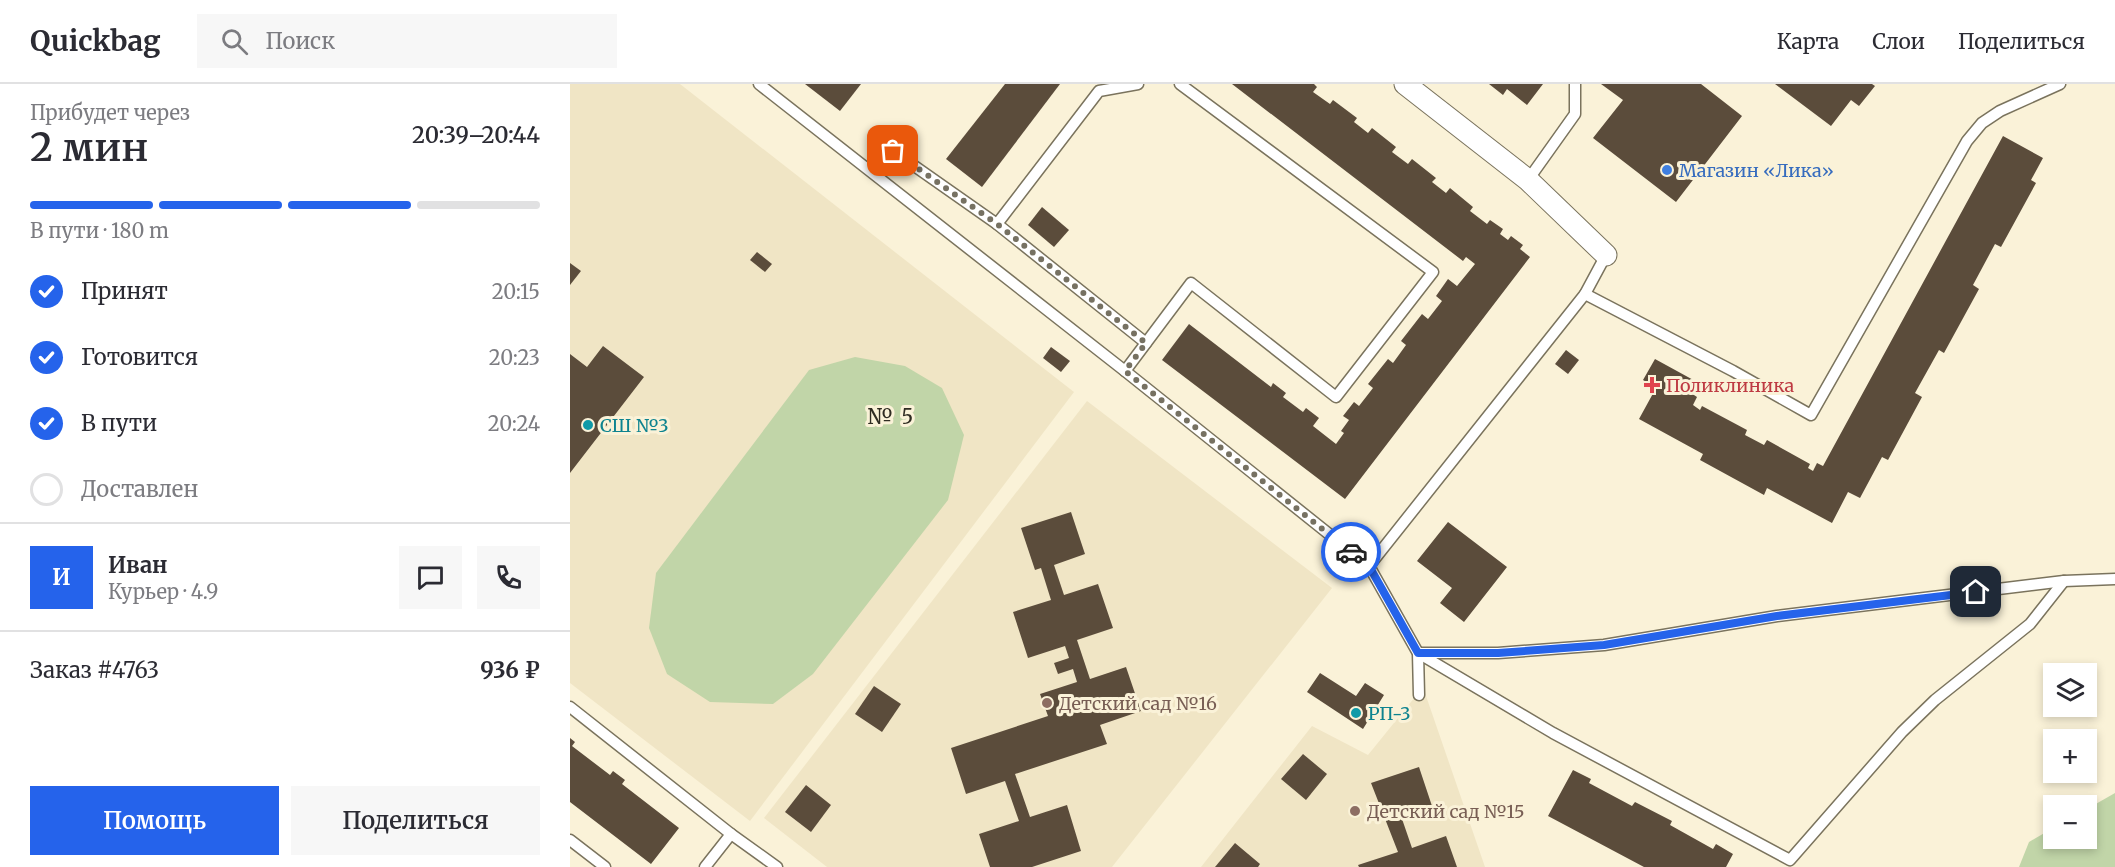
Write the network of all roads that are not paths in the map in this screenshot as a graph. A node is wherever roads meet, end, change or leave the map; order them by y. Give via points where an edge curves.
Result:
1 (759, 84) edge
2 (1138, 84) edge
3 (1180, 84) edge
4 (1405, 84) edge
5 (1575, 84) edge
6 (2060, 84) edge
7 (868, 170) junction
8 (1528, 180) junction
9 (997, 224) junction
10 (1606, 255) joint
11 (1585, 294) junction
12 (1146, 343) junction
13 (1125, 371) junction
14 (1369, 566) junction
15 (2115, 579) edge
16 (2064, 581) junction
17 (1418, 653) junction
18 (1419, 695) dead end
19 (570, 707) edge
20 (731, 834) junction
21 (570, 840) edge
22 (605, 867) edge
23 (705, 867) edge
24 (777, 867) edge

1 - 7 lane
2 - 9 lane via 1100,92
3 - 12 lane via 1433,272 1336,397 1191,283
4 - 8 street
5 - 8 lane via 1575,114
6 - 11 lane via 2000,111 1982,123 1967,141 1811,415
7 - 9 lane via 893,151
7 - 13 lane
8 - 10 street
9 - 12 lane
10 - 11 lane
11 - 14 lane
12 - 13 lane
13 - 14 lane
14 - 17 lane
15 - 16 lane
16 - 17 lane via 1777,616 1604,645 1498,653
16 - 17 lane via 2030,624 1935,699 1902,732 1790,860 1553,733
17 - 18 lane
19 - 20 lane
20 - 23 lane
20 - 24 lane
21 - 22 lane

